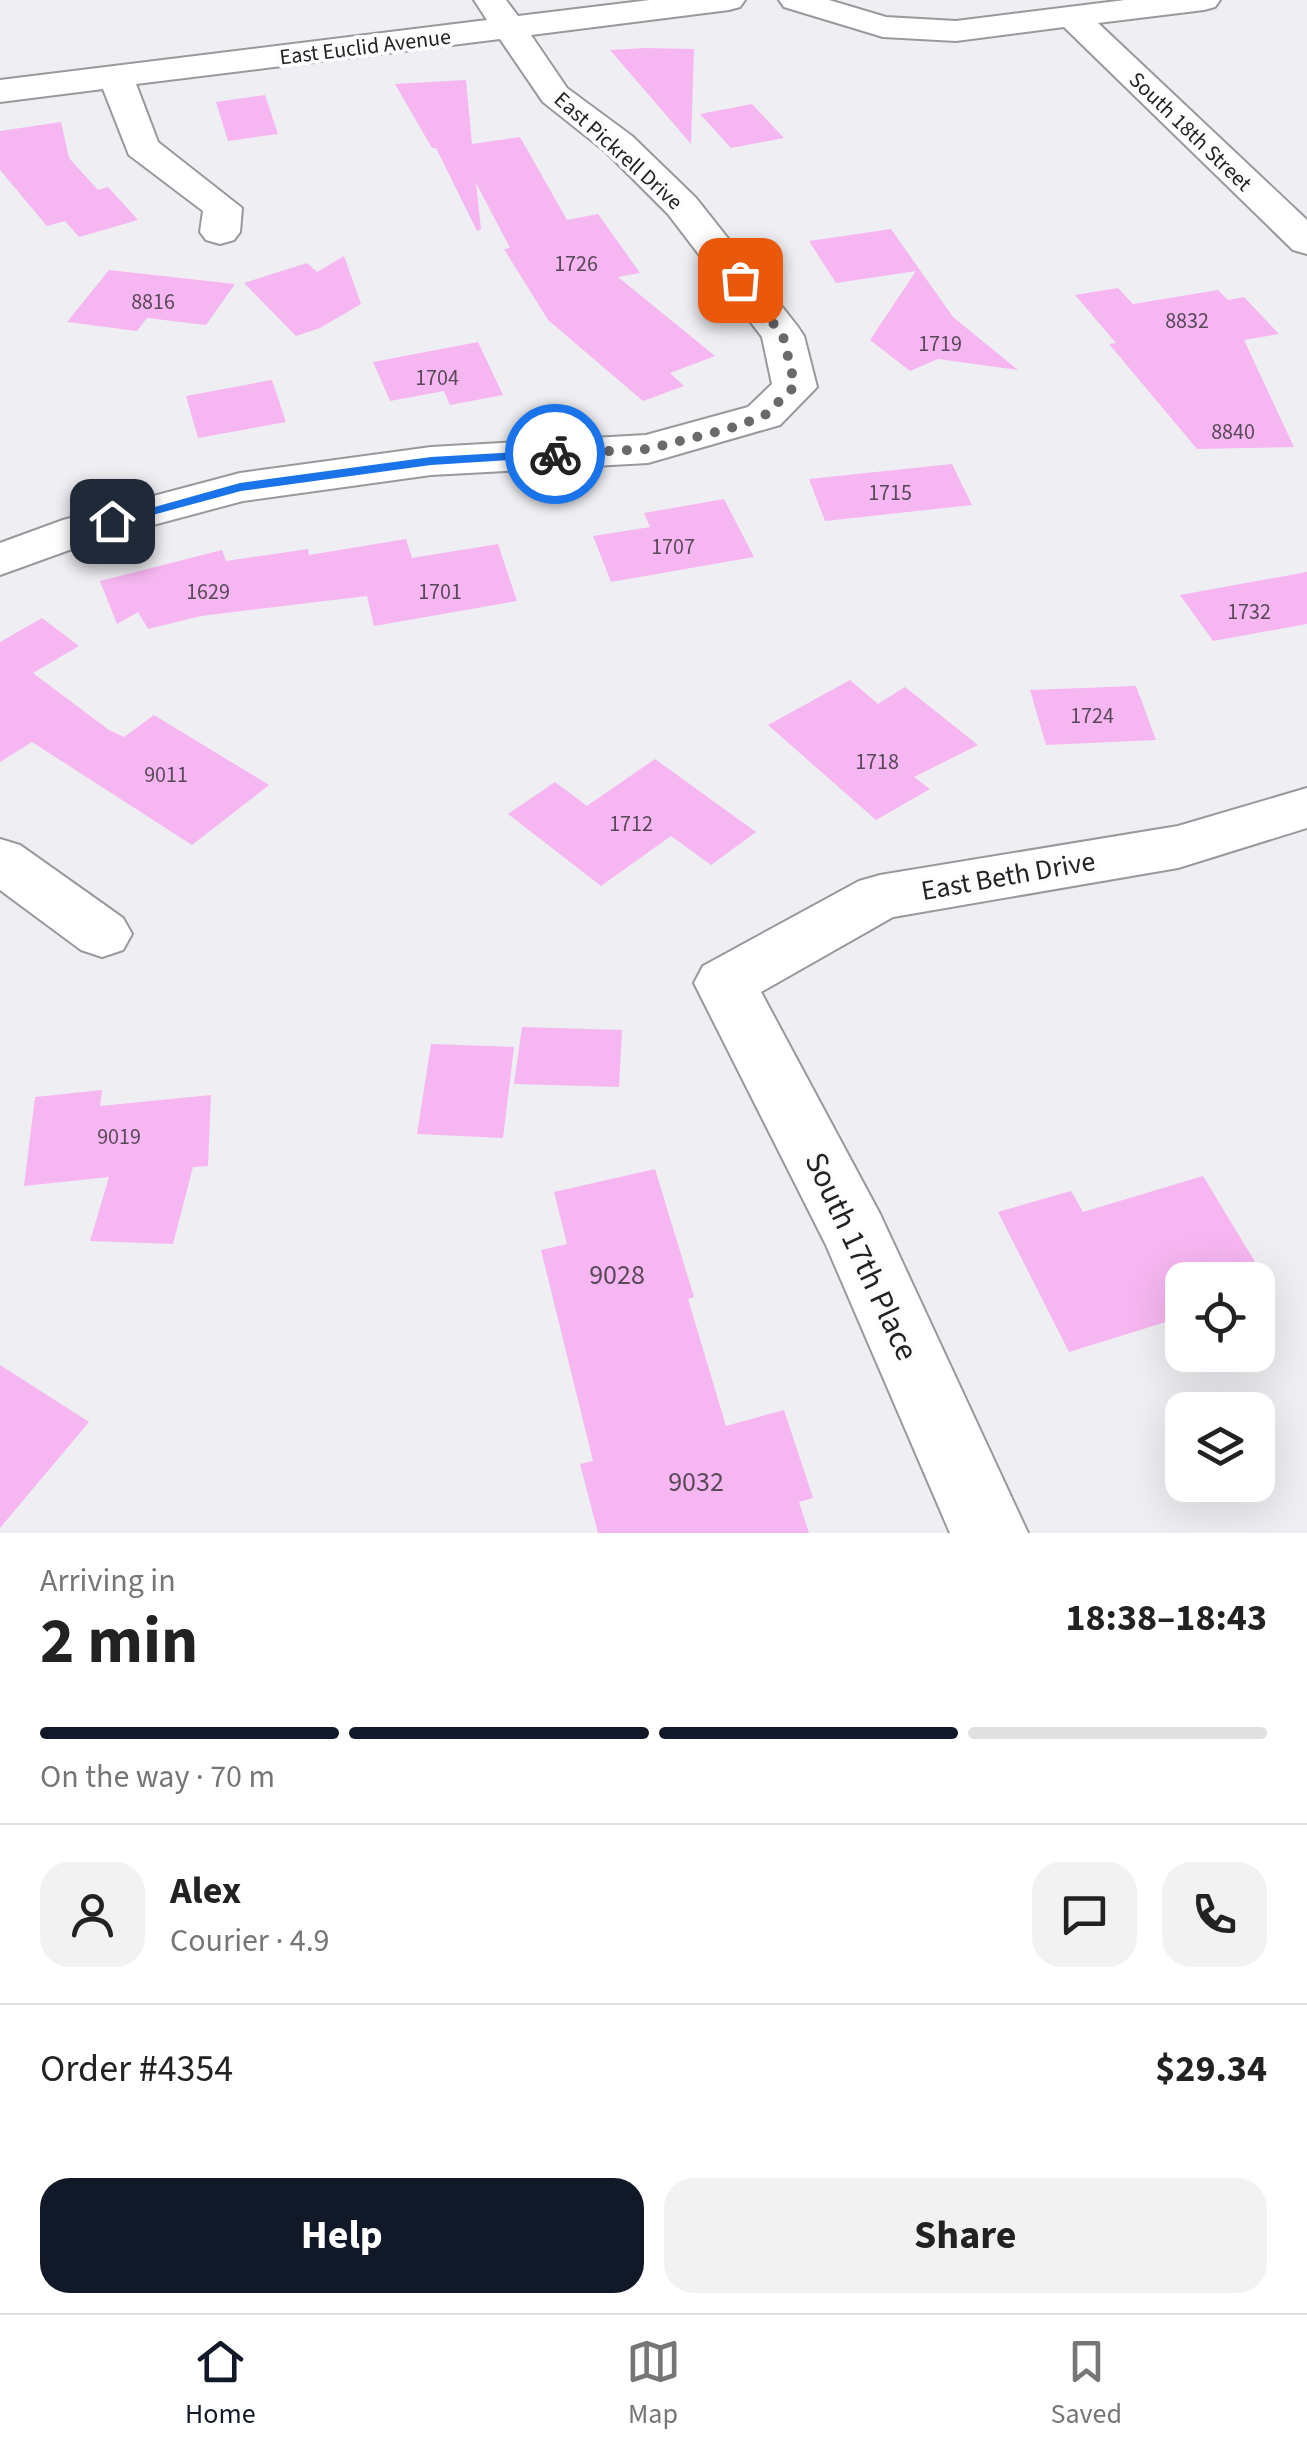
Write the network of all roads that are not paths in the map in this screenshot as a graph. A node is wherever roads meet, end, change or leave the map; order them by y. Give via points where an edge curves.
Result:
1 (729, 0) edge
2 (795, 0) edge
3 (1204, 0) edge
4 (499, 14) edge
5 (1074, 19) junction
6 (116, 77) junction
7 (0, 92) edge
8 (220, 232) dead end
9 (1307, 242) edge
10 (0, 560) edge
11 (1307, 808) edge
12 (0, 860) edge
13 (102, 934) dead end
14 (725, 983) joint
15 (989, 1533) edge

1 - 4 street, East Euclid Avenue
2 - 5 street via 883,28 956,31
3 - 5 street
4 - 6 street, East Euclid Avenue
4 - 10 street, East Pickrell Drive via 555,95 619,144 694,220 783,336 795,386 764,416 648,449 431,461 240,487 80,530
5 - 9 street, South 18th Street
6 - 7 street, East Euclid Avenue
6 - 8 street via 142,147 223,208
11 - 14 street, East Beth Drive via 1178,846 880,897
12 - 13 street
14 - 15 street, South 17th Place via 856,1235

